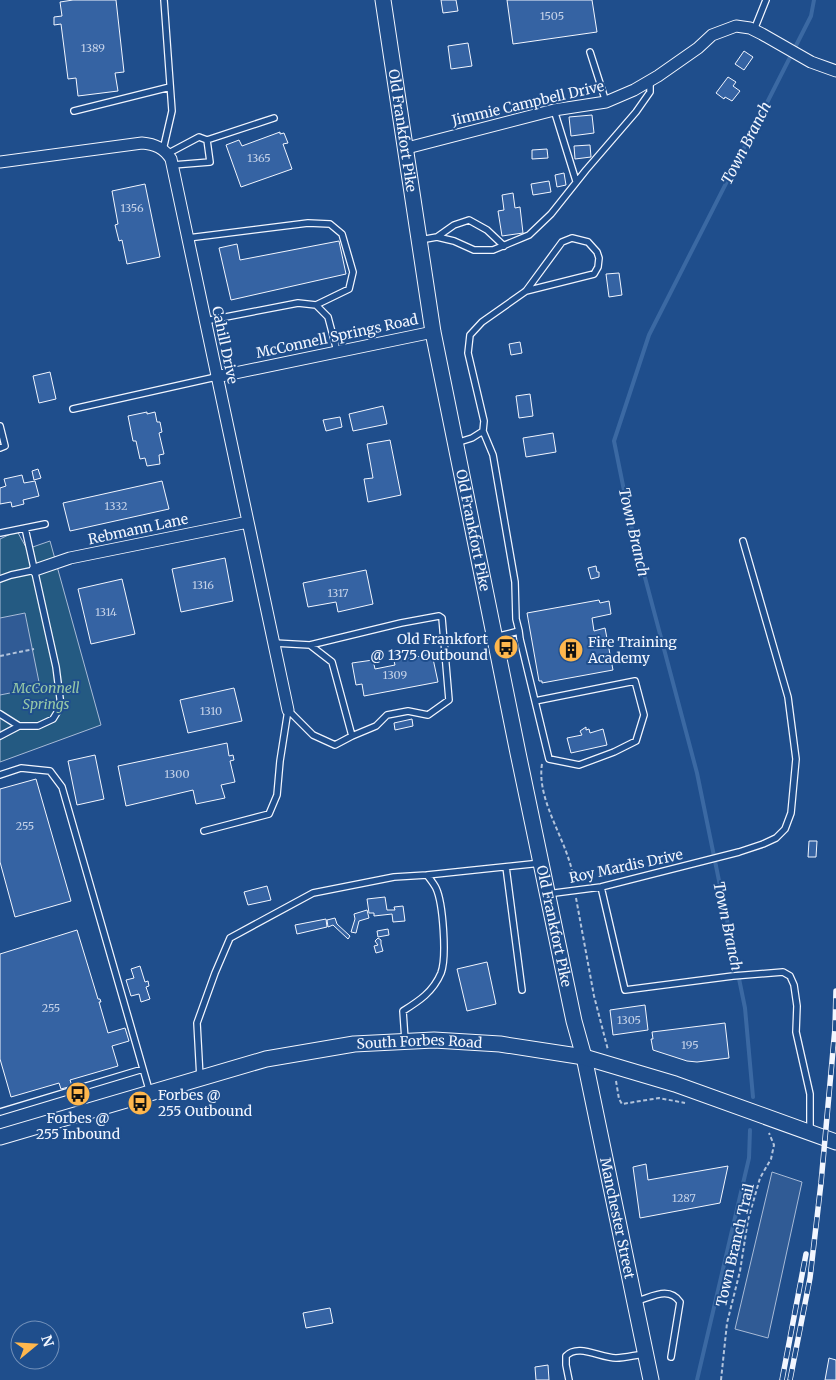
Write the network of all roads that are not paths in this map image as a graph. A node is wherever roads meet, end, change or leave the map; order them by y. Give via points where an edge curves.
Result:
1 (164, 0) edge
2 (382, 0) edge
3 (766, 0) edge
4 (754, 30) junction
5 (590, 52) dead end
6 (836, 72) edge
7 (650, 81) junction
8 (170, 87) junction
9 (606, 102) junction
10 (554, 110) junction
11 (74, 111) dead end
12 (274, 118) dead end
13 (207, 140) junction
14 (406, 148) junction
15 (165, 152) junction
16 (0, 162) edge
17 (173, 165) junction
18 (576, 181) junction
19 (437, 237) junction
20 (188, 238) junction
21 (420, 240) junction
22 (504, 246) junction
23 (526, 291) junction
24 (316, 305) junction
25 (205, 321) junction
26 (433, 332) junction
27 (337, 351) junction
28 (216, 377) junction
29 (73, 409) dead end
30 (0, 426) edge
31 (483, 431) junction
32 (456, 443) junction
33 (0, 448) edge
34 (248, 522) junction
35 (46, 524) dead end
36 (26, 528) junction
37 (0, 533) edge
38 (743, 541) dead end
39 (35, 570) junction
40 (0, 579) edge
41 (519, 631) junction
42 (495, 637) junction
43 (274, 643) junction
44 (310, 645) junction
45 (535, 701) junction
46 (288, 710) junction
47 (0, 714) edge
48 (19, 726) junction
49 (0, 736) edge
50 (352, 736) junction
51 (0, 775) edge
52 (204, 831) dead end
53 (541, 863) junction
54 (506, 867) junction
55 (427, 875) junction
56 (601, 887) junction
57 (548, 894) junction
58 (522, 990) dead end
59 (405, 1040) junction
60 (584, 1057) junction
61 (143, 1069) junction
62 (200, 1078) junction
63 (150, 1092) junction
64 (0, 1112) edge
65 (810, 1133) junction
66 (0, 1137) edge
67 (836, 1142) edge
68 (635, 1302) junction
69 (646, 1354) junction
70 (671, 1357) dead end
71 (569, 1380) edge
72 (651, 1380) edge

1 - 8 lane
2 - 14 main road, Old Frankfort Pike
3 - 4 lane
4 - 6 street, Jimmie Campbell Drive
4 - 7 street, Jimmie Campbell Drive via 736,26 712,35
5 - 9 lane
7 - 9 street, Jimmie Campbell Drive
7 - 18 lane via 650,92 636,112
8 - 11 lane
8 - 15 lane via 172,111
9 - 10 street, Jimmie Campbell Drive
10 - 14 street, Jimmie Campbell Drive
10 - 18 lane
12 - 13 lane
13 - 15 lane via 199,137
13 - 17 lane via 210,162
14 - 21 main road, Old Frankfort Pike
15 - 16 street via 142,143
15 - 17 street, Cahill Drive
17 - 20 street, Cahill Drive
18 - 22 lane via 551,214 529,235
19 - 21 lane
19 - 22 lane via 474,250 493,250
19 - 22 lane via 454,224 469,220 487,230
20 - 24 lane via 308,223 330,224 342,234 353,272 349,289
20 - 25 street, Cahill Drive
21 - 26 main road, Old Frankfort Pike
23 - 23 lane via 594,274 598,267 597,252 588,242 572,238 562,242
23 - 31 lane via 482,322 470,335 468,353 484,421
24 - 25 lane via 298,303
24 - 27 lane via 328,317
25 - 28 street, Cahill Drive
26 - 27 street, McConnell Springs Road
26 - 32 main road, Old Frankfort Pike
27 - 28 street, McConnell Springs Road
28 - 29 lane
28 - 34 street, Cahill Drive
30 - 33 lane via 4,446
31 - 32 lane
31 - 41 lane via 493,456 515,582
32 - 42 main road, Old Frankfort Pike
34 - 39 street, Rebmann Lane via 70,558
34 - 43 street, Cahill Drive
35 - 36 lane
36 - 37 lane
36 - 39 lane
38 - 56 lane, Roy Mardis Drive via 788,697 796,759 791,813 786,829 776,838 739,852
39 - 40 lane
39 - 48 lane via 62,706 53,719 38,726
41 - 42 lane
41 - 45 lane
42 - 53 main road, Old Frankfort Pike
43 - 44 lane
43 - 46 street, Cahill Drive
44 - 50 lane via 332,662
44 - 50 lane via 401,623 442,618 449,700 428,715 408,711 387,715 376,726
45 - 45 lane via 635,681 644,715 636,741 579,764 549,759
46 - 50 lane via 314,735 335,745
46 - 52 lane via 277,795 269,814
47 - 48 lane
48 - 49 lane
51 - 61 lane via 21,768 50,771 62,787
53 - 54 lane
53 - 57 main road, Old Frankfort Pike
54 - 55 lane
54 - 58 lane
55 - 59 lane via 436,889 442,920 441,973 425,997 403,1011
55 - 62 lane via 394,877 313,893 230,938 197,1023
56 - 57 lane, Roy Mardis Drive
56 - 65 lane via 625,990 768,973 783,972 790,976 797,1006 796,1032 810,1094
57 - 60 main road, Old Frankfort Pike
59 - 60 main road, South Forbes Road via 466,1041
59 - 62 main road, South Forbes Road via 354,1044 266,1059
60 - 65 main road, South Forbes Road via 675,1084
60 - 68 main road, Manchester Street
61 - 63 lane
61 - 64 lane
62 - 63 main road, South Forbes Road
63 - 66 main road, South Forbes Road
65 - 67 main road, South Forbes Road
68 - 69 main road, Manchester Street
68 - 70 lane via 667,1292 680,1302
69 - 71 lane via 615,1358 577,1350 569,1352 566,1356
69 - 72 main road, Manchester Street

